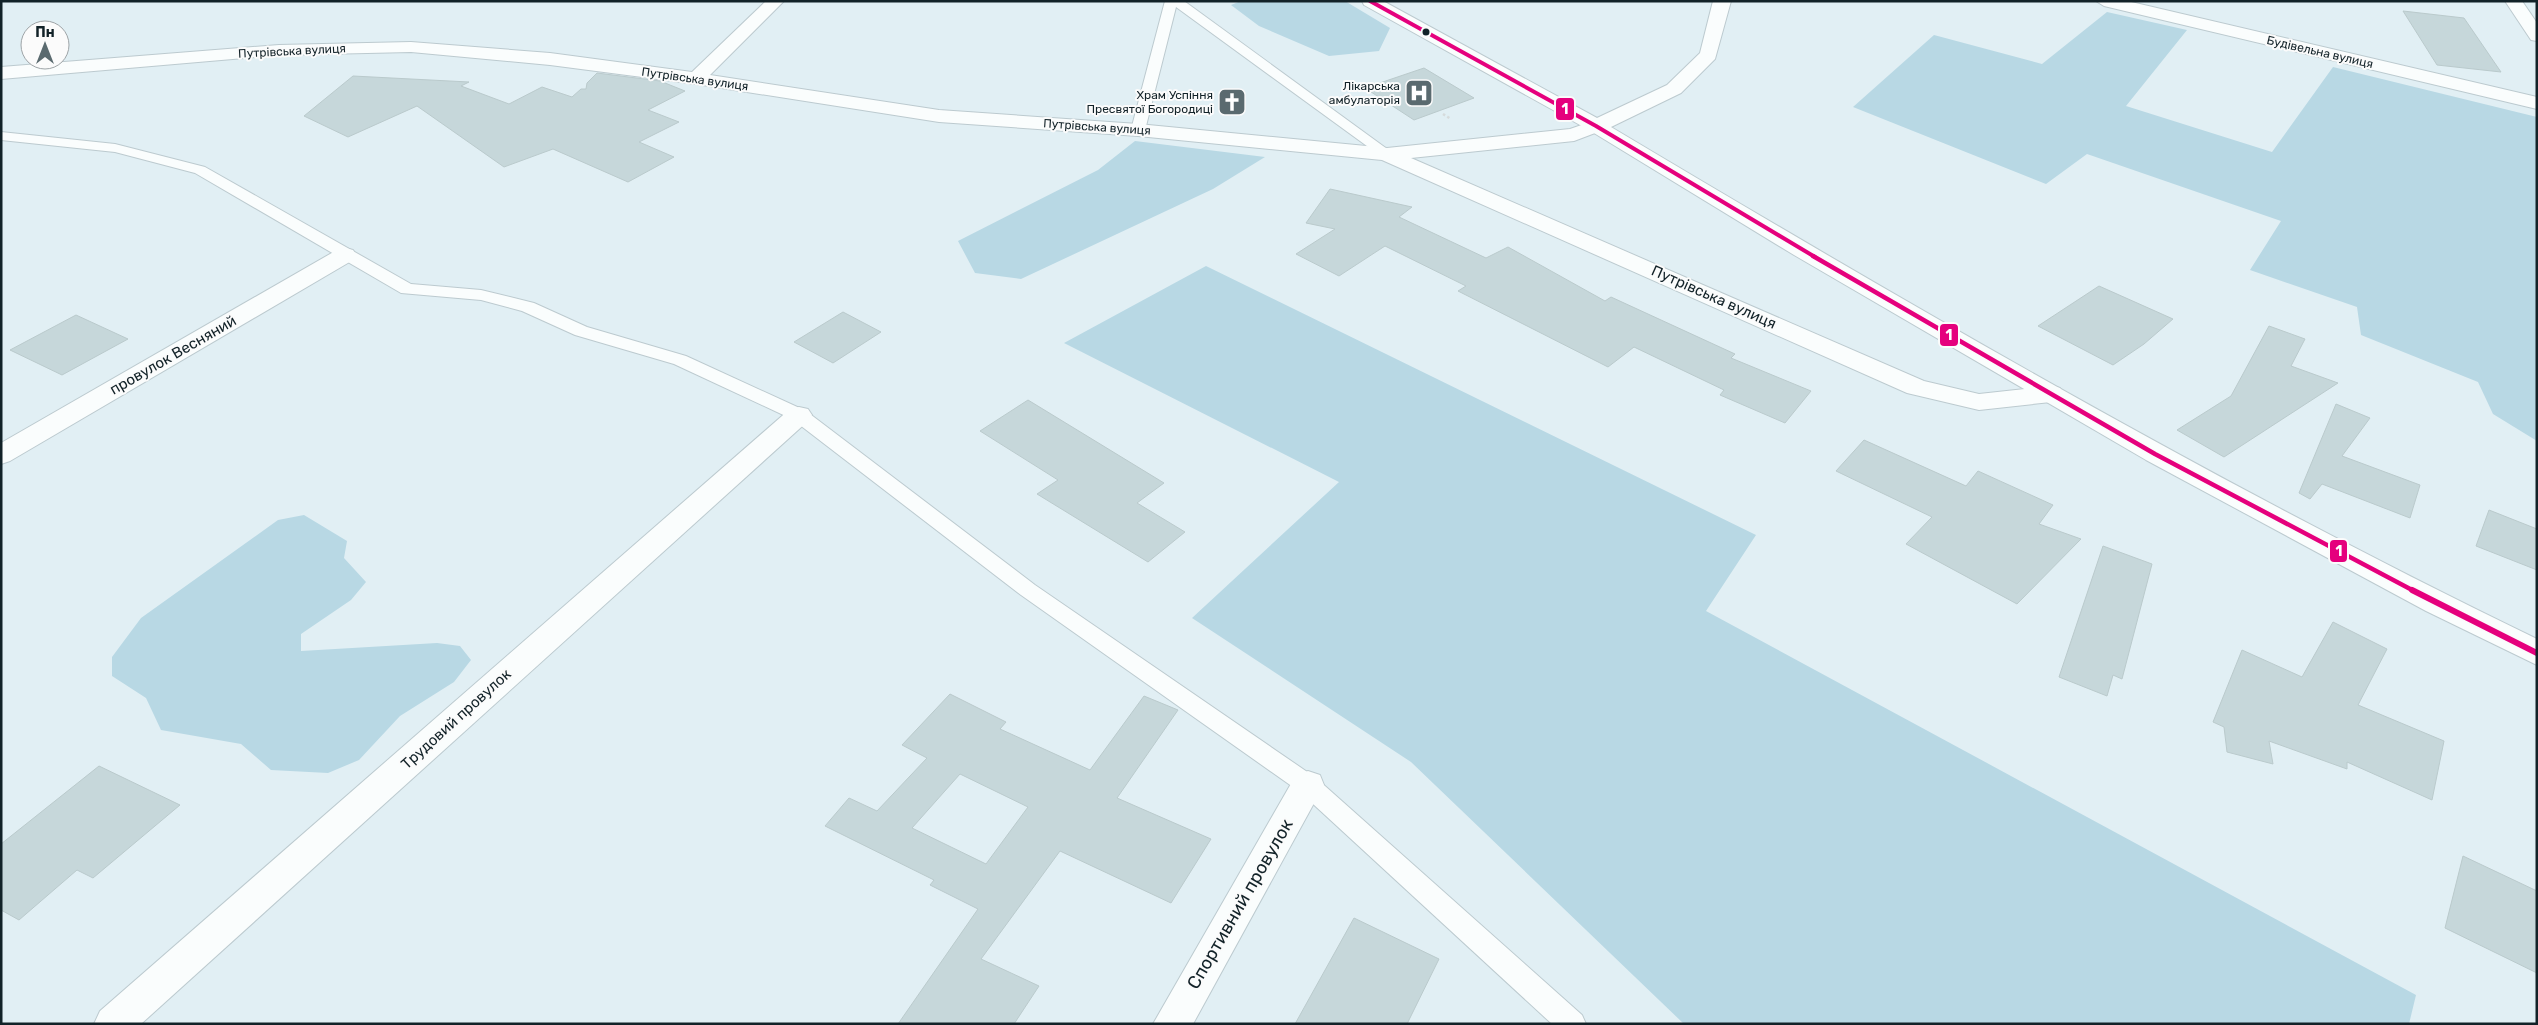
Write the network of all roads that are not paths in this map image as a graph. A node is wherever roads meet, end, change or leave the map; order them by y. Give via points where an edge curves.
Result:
1 (776, 1) edge
2 (1171, 1) edge
3 (1176, 1) edge
4 (1370, 1) edge
5 (1722, 1) edge
6 (2104, 1) edge
7 (2513, 1) edge
8 (2151, 7) edge
9 (2537, 36) edge
10 (1, 73) edge
11 (696, 78) junction
12 (2537, 104) edge
13 (1596, 126) junction
14 (1138, 130) junction
15 (1, 136) edge
16 (1387, 154) junction
17 (345, 255) junction
18 (2051, 394) junction
19 (799, 415) junction
20 (1, 455) edge
21 (2537, 653) edge
22 (1308, 785) junction
23 (113, 1024) edge
24 (1172, 1024) edge
25 (1572, 1024) edge

1 - 11 street
2 - 14 lane
3 - 16 lane
4 - 13 street
5 - 13 street, Путрівська вулиця via 1709,55 1674,89
6 - 8 street, Будівельна вулиця
7 - 9 street
8 - 12 street, Будівельна вулиця
10 - 11 street, Путрівська вулиця via 278,50 411,47 550,59
11 - 14 street, Путрівська вулиця via 939,116
13 - 16 street, Путрівська вулиця via 1574,135
13 - 18 street
14 - 16 street, Путрівська вулиця
15 - 17 lane via 115,148 200,170
16 - 18 street, Путрівська вулиця via 1916,387 1979,402
17 - 19 lane via 407,288 481,295 528,307 581,331 680,360
17 - 20 street, провулок Весняний
18 - 21 street via 2155,454
19 - 22 lane via 1028,590
19 - 23 street, Трудовий провулок
22 - 24 street, Спортивний провулок
22 - 25 lane

